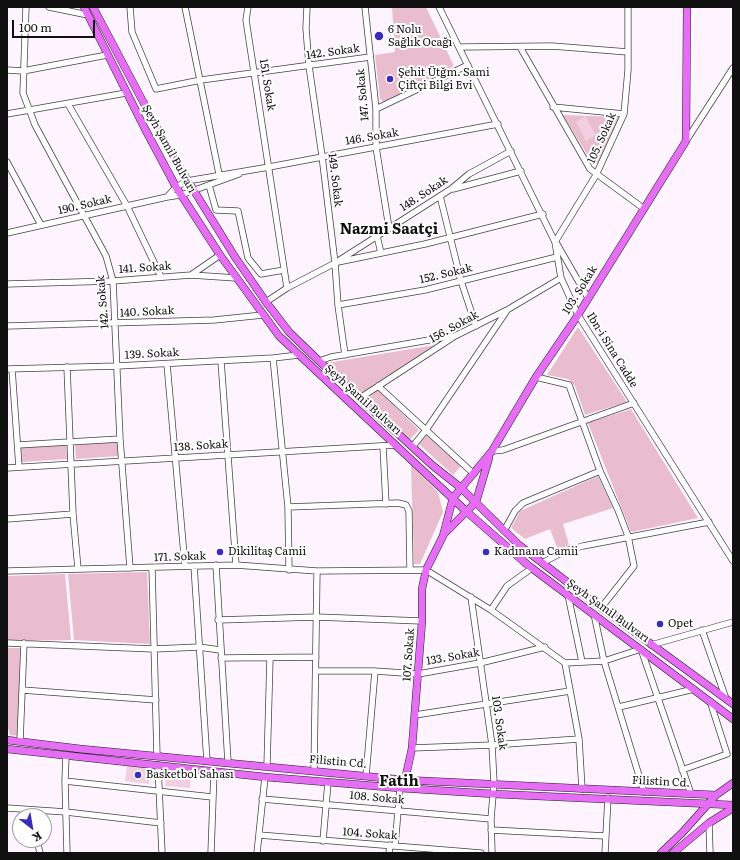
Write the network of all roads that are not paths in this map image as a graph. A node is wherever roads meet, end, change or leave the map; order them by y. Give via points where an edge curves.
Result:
1 (26, 7) edge
2 (49, 7) edge
3 (84, 7) edge
4 (93, 7) edge
5 (130, 7) edge
6 (185, 7) edge
7 (248, 7) edge
8 (306, 7) edge
9 (365, 7) edge
10 (439, 7) edge
11 (628, 7) edge
12 (687, 7) edge
13 (88, 15) junction
14 (460, 47) junction
15 (520, 47) junction
16 (628, 52) junction
17 (107, 55) junction
18 (370, 57) junction
19 (468, 65) junction
20 (309, 66) junction
21 (733, 68) edge
22 (7, 70) edge
23 (23, 71) junction
24 (255, 74) junction
25 (201, 80) junction
26 (126, 93) junction
27 (68, 104) junction
28 (553, 107) junction
29 (376, 109) junction
30 (29, 111) junction
31 (7, 114) edge
32 (624, 114) junction
33 (498, 124) junction
34 (686, 141) junction
35 (376, 147) junction
36 (511, 151) junction
37 (322, 156) junction
38 (7, 162) edge
39 (270, 167) junction
40 (251, 170) junction
41 (521, 171) junction
42 (219, 174) junction
43 (596, 175) junction
44 (187, 181) junction
45 (209, 185) junction
46 (176, 187) junction
47 (451, 189) junction
48 (194, 191) junction
49 (181, 195) junction
50 (440, 196) junction
51 (167, 197) junction
52 (127, 206) junction
53 (643, 208) junction
54 (543, 214) junction
55 (85, 215) junction
56 (41, 225) junction
57 (389, 228) junction
58 (7, 233) edge
59 (377, 236) junction
60 (451, 238) junction
61 (556, 242) junction
62 (382, 253) junction
63 (220, 255) junction
64 (557, 257) junction
65 (335, 263) junction
66 (284, 270) junction
67 (191, 275) junction
68 (161, 277) junction
69 (236, 278) junction
70 (560, 278) junction
71 (113, 281) junction
72 (461, 282) junction
73 (7, 284) edge
74 (287, 288) junction
75 (588, 298) junction
76 (266, 302) junction
77 (338, 305) junction
78 (507, 310) junction
79 (263, 315) junction
80 (578, 315) junction
81 (115, 324) junction
82 (7, 326) edge
83 (476, 326) junction
84 (454, 336) junction
85 (299, 355) junction
86 (345, 355) junction
87 (273, 358) junction
88 (221, 361) junction
89 (319, 361) junction
90 (167, 364) junction
91 (117, 366) junction
92 (67, 367) junction
93 (9, 369) edge
94 (536, 378) junction
95 (378, 386) junction
96 (360, 398) junction
97 (634, 403) junction
98 (583, 421) junction
99 (426, 430) junction
100 (120, 439) junction
101 (70, 442) junction
102 (18, 445) junction
103 (396, 445) junction
104 (383, 446) junction
105 (413, 446) junction
106 (282, 451) junction
107 (492, 451) junction
108 (229, 453) junction
109 (176, 458) junction
110 (122, 462) junction
111 (72, 465) junction
112 (19, 467) junction
113 (7, 468) edge
114 (600, 471) junction
115 (474, 474) junction
116 (461, 488) junction
117 (453, 498) junction
118 (476, 502) junction
119 (386, 504) junction
120 (288, 507) junction
121 (467, 512) junction
122 (73, 514) junction
123 (7, 519) edge
124 (709, 522) junction
125 (504, 531) junction
126 (443, 536) junction
127 (628, 536) junction
128 (733, 561) edge
129 (542, 563) junction
130 (216, 565) junction
131 (236, 565) junction
132 (185, 566) junction
133 (194, 566) junction
134 (130, 568) junction
135 (152, 568) junction
136 (532, 568) junction
137 (78, 569) junction
138 (289, 570) junction
139 (410, 570) junction
140 (426, 570) junction
141 (7, 571) edge
142 (317, 571) junction
143 (568, 595) junction
144 (471, 598) junction
145 (601, 608) junction
146 (491, 610) junction
147 (594, 614) junction
148 (316, 617) junction
149 (218, 620) junction
150 (422, 621) junction
151 (733, 622) edge
152 (702, 630) junction
153 (7, 643) edge
154 (24, 643) junction
155 (651, 645) junction
156 (199, 647) junction
157 (545, 647) junction
158 (641, 648) junction
159 (154, 649) junction
160 (220, 650) junction
161 (316, 657) junction
162 (221, 658) junction
163 (270, 658) junction
164 (604, 661) junction
165 (582, 662) junction
166 (480, 663) junction
167 (565, 663) junction
168 (316, 671) junction
169 (375, 671) junction
170 (418, 674) junction
171 (694, 689) junction
172 (22, 690) junction
173 (570, 691) junction
174 (657, 698) junction
175 (726, 699) junction
176 (156, 700) junction
177 (710, 701) junction
178 (733, 704) edge
179 (485, 705) junction
180 (619, 707) junction
181 (415, 715) junction
182 (733, 719) edge
183 (579, 739) junction
184 (7, 740) edge
185 (20, 741) junction
186 (492, 745) junction
187 (412, 748) junction
188 (7, 749) edge
189 (66, 756) junction
190 (158, 756) junction
191 (207, 761) junction
192 (228, 762) junction
193 (158, 766) junction
194 (267, 766) junction
195 (682, 770) junction
196 (214, 771) junction
197 (314, 771) junction
198 (366, 776) junction
199 (265, 777) junction
200 (65, 780) junction
201 (405, 780) junction
202 (328, 782) junction
203 (494, 783) junction
204 (733, 783) edge
205 (400, 788) junction
206 (582, 789) junction
207 (159, 792) junction
208 (644, 792) junction
209 (494, 794) junction
210 (691, 794) junction
211 (716, 795) junction
212 (212, 797) junction
213 (608, 798) junction
214 (262, 799) junction
215 (326, 803) junction
216 (706, 804) junction
217 (733, 805) edge
218 (733, 808) edge
219 (397, 810) junction
220 (52, 812) edge
221 (66, 812) junction
222 (491, 819) junction
223 (161, 823) junction
224 (710, 823) junction
225 (491, 830) junction
226 (258, 835) junction
227 (605, 836) junction
228 (324, 841) junction
229 (393, 846) junction
230 (448, 851) edge
231 (67, 853) edge
232 (162, 853) edge
233 (211, 853) edge
234 (257, 853) edge
235 (389, 853) edge
236 (481, 853) edge
237 (492, 853) edge
238 (605, 853) edge
239 (661, 853) edge
240 (673, 853) edge
241 (710, 853) edge

1 - 23 street, 142. Sokak
2 - 13 street
3 - 13 main road, Şeyh Şamil Bulvarı
4 - 44 main road, Şeyh Şamil Bulvarı via 154,125
5 - 25 street, 142. Sokak via 132,32 156,89
6 - 25 street
7 - 24 street, 151. Sokak via 246,20
8 - 20 street, 149. Sokak
9 - 18 street, 147. Sokak
10 - 14 street, Ibn-i Sina Cadde
11 - 16 street, 105. Sokak
12 - 34 main road
13 - 17 main road, Şeyh Şamil Bulvarı
14 - 15 street
14 - 19 street, Ibn-i Sina Cadde
15 - 16 street via 552,46
15 - 28 street
16 - 32 street, 105. Sokak
17 - 23 street
17 - 26 main road, Şeyh Şamil Bulvarı
18 - 20 street, 142. Sokak
18 - 29 street, 147. Sokak
19 - 29 street
19 - 33 street, Ibn-i Sina Cadde
20 - 24 street, 142. Sokak
20 - 37 street, 149. Sokak
21 - 34 street, 103. Sokak
22 - 23 street
23 - 30 street, 142. Sokak via 23,93
24 - 25 street, 142. Sokak
24 - 39 street, 151. Sokak
25 - 42 street
26 - 27 street
26 - 46 main road, Şeyh Şamil Bulvarı
27 - 30 street
27 - 52 street
28 - 32 street
28 - 43 street
29 - 35 street, 147. Sokak
30 - 31 street
30 - 55 street, 142. Sokak
32 - 43 street, 105. Sokak
33 - 35 street, 146. Sokak
33 - 36 street, Ibn-i Sina Cadde
34 - 53 main road, 103. Sokak
35 - 37 street, 146. Sokak
35 - 57 street, 147. Sokak
36 - 41 street, Ibn-i Sina Cadde
36 - 47 street, 148. Sokak via 469,174
37 - 39 street, 146. Sokak
37 - 65 street, 149. Sokak
38 - 56 street
39 - 40 street, 146. Sokak
39 - 66 street, 151. Sokak
40 - 42 street, 146. Sokak
40 - 45 street, 146. Sokak
41 - 47 street
41 - 54 street, Ibn-i Sina Cadde
42 - 44 street, 146. Sokak
43 - 53 street
43 - 61 street, 105. Sokak
44 - 46 street, 146. Sokak
44 - 48 main road, Şeyh Şamil Bulvarı
45 - 48 street, 146. Sokak
45 - 66 street via 216,210 238,211 248,258 261,274
46 - 49 main road, Şeyh Şamil Bulvarı
46 - 51 street
47 - 50 street, 148. Sokak
48 - 49 street, 146. Sokak
48 - 76 main road, Şeyh Şamil Bulvarı
49 - 51 street, 190. Sokak
49 - 63 main road, Şeyh Şamil Bulvarı
50 - 57 street, 148. Sokak
50 - 60 street
51 - 52 street, 190. Sokak
52 - 55 street, 190. Sokak
52 - 68 street
53 - 75 main road, 103. Sokak
54 - 60 street
54 - 61 street, Ibn-i Sina Cadde
55 - 56 street, 190. Sokak
55 - 71 street, 142. Sokak via 106,256
56 - 58 street, 190. Sokak
57 - 59 street, 148. Sokak
59 - 62 street
59 - 65 street, 148. Sokak
60 - 62 street
60 - 72 street
61 - 64 street, Ibn-i Sina Cadde
61 - 75 street
62 - 65 street
63 - 67 street
63 - 69 main road, Şeyh Şamil Bulvarı
64 - 70 street, Ibn-i Sina Cadde
64 - 72 street, 152. Sokak
65 - 74 street, 148. Sokak
65 - 77 street, 149. Sokak
66 - 74 street, 151. Sokak
67 - 68 street, 141. Sokak
67 - 69 street, 141. Sokak
68 - 71 street, 141. Sokak
69 - 79 main road, Şeyh Şamil Bulvarı
70 - 78 street, 156. Sokak
70 - 80 street, Ibn-i Sina Cadde
71 - 73 street, 141. Sokak
71 - 81 street, 142. Sokak
72 - 77 street, 152. Sokak
72 - 83 street
74 - 76 street, 148. Sokak
75 - 80 main road, 103. Sokak
76 - 89 main road, Şeyh Şamil Bulvarı via 289,332
77 - 86 street, 149. Sokak
78 - 83 street, 156. Sokak
78 - 99 street
79 - 81 street, 140. Sokak via 214,320
79 - 85 main road, Şeyh Şamil Bulvarı via 279,336
80 - 94 main road, 103. Sokak
80 - 97 street, Ibn-i Sina Cadde
81 - 82 street, 140. Sokak
81 - 91 street, 142. Sokak
83 - 84 street, 156. Sokak
84 - 86 street
84 - 95 street, 156. Sokak
85 - 87 street, 139. Sokak
85 - 103 main road, Şeyh Şamil Bulvarı
86 - 89 street
87 - 88 street, 139. Sokak
87 - 106 street
88 - 90 street, 139. Sokak
88 - 108 street
89 - 96 main road, Şeyh Şamil Bulvarı
90 - 91 street, 139. Sokak
90 - 109 street
91 - 92 street, 139. Sokak
91 - 100 street, 142. Sokak
92 - 93 street, 139. Sokak
92 - 101 street
93 - 102 street
94 - 98 street via 569,385
94 - 107 main road, 103. Sokak
95 - 96 street, 156. Sokak
95 - 99 street
96 - 105 main road, Şeyh Şamil Bulvarı
97 - 98 street
97 - 124 street, Ibn-i Sina Cadde
98 - 107 street via 503,450
98 - 114 street
99 - 105 street
99 - 115 street
100 - 101 street
100 - 110 street, 142. Sokak
101 - 102 street
101 - 111 street
102 - 112 street
103 - 104 street, 138. Sokak
103 - 117 main road, Şeyh Şamil Bulvarı
104 - 106 street, 138. Sokak
104 - 119 street
105 - 116 main road, Şeyh Şamil Bulvarı
106 - 108 street, 138. Sokak
106 - 120 street
107 - 115 main road, 103. Sokak
107 - 118 main road, 103. Sokak
108 - 109 street, 138. Sokak
108 - 131 street
109 - 110 street, 138. Sokak
109 - 132 street
110 - 111 street, 138. Sokak
110 - 134 street, 142. Sokak
111 - 112 street, 138. Sokak
111 - 122 street
112 - 113 street, 138. Sokak
114 - 125 street via 523,503
114 - 127 street
115 - 116 main road, 103. Sokak
116 - 117 main road, 103. Sokak
116 - 118 main road, Şeyh Şamil Bulvarı
117 - 121 main road, Şeyh Şamil Bulvarı
117 - 126 main road
118 - 121 main road, 103. Sokak
118 - 125 main road, Şeyh Şamil Bulvarı
119 - 120 street
119 - 139 street via 406,505 409,511
120 - 138 street
121 - 126 main road, 103. Sokak
121 - 136 main road, Şeyh Şamil Bulvarı
122 - 123 street
122 - 137 street
124 - 127 street
124 - 128 street, Ibn-i Sina Cadde
125 - 129 main road, Şeyh Şamil Bulvarı
126 - 140 main road, 107. Sokak
127 - 129 street via 565,551
127 - 145 street via 634,566
129 - 145 main road, Şeyh Şamil Bulvarı
130 - 131 street, 171. Sokak
130 - 133 street, 171. Sokak
130 - 149 street
131 - 138 street, 171. Sokak
132 - 133 street, 171. Sokak
132 - 135 street, 171. Sokak
133 - 156 street
134 - 135 street, 171. Sokak
134 - 137 street, 171. Sokak
135 - 159 street
136 - 143 main road, Şeyh Şamil Bulvarı
136 - 146 street via 507,586
137 - 141 street, 171. Sokak
138 - 142 street, 171. Sokak
139 - 140 street, 171. Sokak
139 - 142 street, 171. Sokak
140 - 144 street
140 - 150 main road, 107. Sokak via 422,589
142 - 148 street
143 - 147 main road, Şeyh Şamil Bulvarı
143 - 165 street
144 - 146 street
144 - 166 street, 103. Sokak
145 - 155 main road, Şeyh Şamil Bulvarı
146 - 157 street
147 - 158 main road, Şeyh Şamil Bulvarı
147 - 164 street
148 - 149 street
148 - 150 street
148 - 161 street
149 - 160 street
150 - 170 main road, 107. Sokak
151 - 152 street
152 - 155 street
152 - 175 street
153 - 154 street
154 - 159 street
154 - 172 street
155 - 175 main road, Şeyh Şamil Bulvarı
156 - 159 street
156 - 160 street
156 - 191 street
157 - 166 street, 133. Sokak
157 - 167 street
158 - 164 street
158 - 171 main road, Şeyh Şamil Bulvarı
158 - 174 street
159 - 176 street
160 - 162 street
161 - 163 street
161 - 168 street
162 - 163 street
162 - 192 street
163 - 194 street
164 - 165 street
164 - 180 street
165 - 167 street
166 - 170 street, 133. Sokak
166 - 179 street, 103. Sokak
167 - 173 street
168 - 169 street, 133. Sokak
168 - 197 street
169 - 170 street, 133. Sokak
169 - 198 street
170 - 181 main road, 107. Sokak
171 - 174 street
171 - 177 main road, Şeyh Şamil Bulvarı
172 - 176 street
172 - 185 street
173 - 179 street
173 - 183 street
174 - 180 street
174 - 195 street
175 - 178 main road, Şeyh Şamil Bulvarı
176 - 190 street
177 - 182 main road, Şeyh Şamil Bulvarı
177 - 195 street via 727,754
179 - 181 street
179 - 186 street, 103. Sokak
180 - 208 street
181 - 187 main road, 107. Sokak
183 - 186 street
183 - 206 street
184 - 185 main road, Filistin Cd.
185 - 190 main road, Filistin Cd.
186 - 187 street
186 - 203 street, 103. Sokak
187 - 201 main road, 107. Sokak
188 - 189 main road, Filistin Cd.
189 - 193 main road, Filistin Cd.
189 - 200 street
190 - 191 main road, Filistin Cd.
191 - 192 main road, Filistin Cd.
192 - 194 main road, Filistin Cd.
193 - 196 main road, Filistin Cd.
193 - 207 street
194 - 197 main road, Filistin Cd.
195 - 210 street
196 - 199 main road, Filistin Cd.
196 - 212 street
197 - 198 main road, Filistin Cd.
198 - 201 main road, Filistin Cd.
199 - 202 main road, Filistin Cd.
199 - 214 street
200 - 207 street
200 - 221 street
201 - 203 main road, Filistin Cd.
201 - 205 main road, 107. Sokak
202 - 205 main road, Filistin Cd.
202 - 215 street
203 - 206 main road, Filistin Cd.
203 - 209 street, 103. Sokak
204 - 211 main road
205 - 209 main road, Filistin Cd.
205 - 219 street
206 - 208 main road, Filistin Cd.
207 - 212 street
207 - 223 street
208 - 210 main road, Filistin Cd.
209 - 213 main road, Filistin Cd.
209 - 222 street, 103. Sokak
210 - 211 main road, Filistin Cd.
211 - 216 main road
212 - 233 street
213 - 216 main road, Filistin Cd.
213 - 227 street
214 - 215 street, 108. Sokak
214 - 226 street
215 - 219 street, 108. Sokak
215 - 228 street
216 - 217 main road, Filistin Cd.
216 - 239 main road
218 - 224 main road
219 - 222 street, 108. Sokak
219 - 229 street
220 - 221 street
221 - 223 street
221 - 231 street
222 - 225 street, 103. Sokak
223 - 232 street
224 - 240 main road
224 - 241 street
225 - 227 street
225 - 237 street, 103. Sokak
226 - 228 street, 104. Sokak
226 - 234 street
227 - 238 street
228 - 229 street, 104. Sokak
229 - 230 street, 104. Sokak
229 - 235 street
230 - 236 street, 104. Sokak

